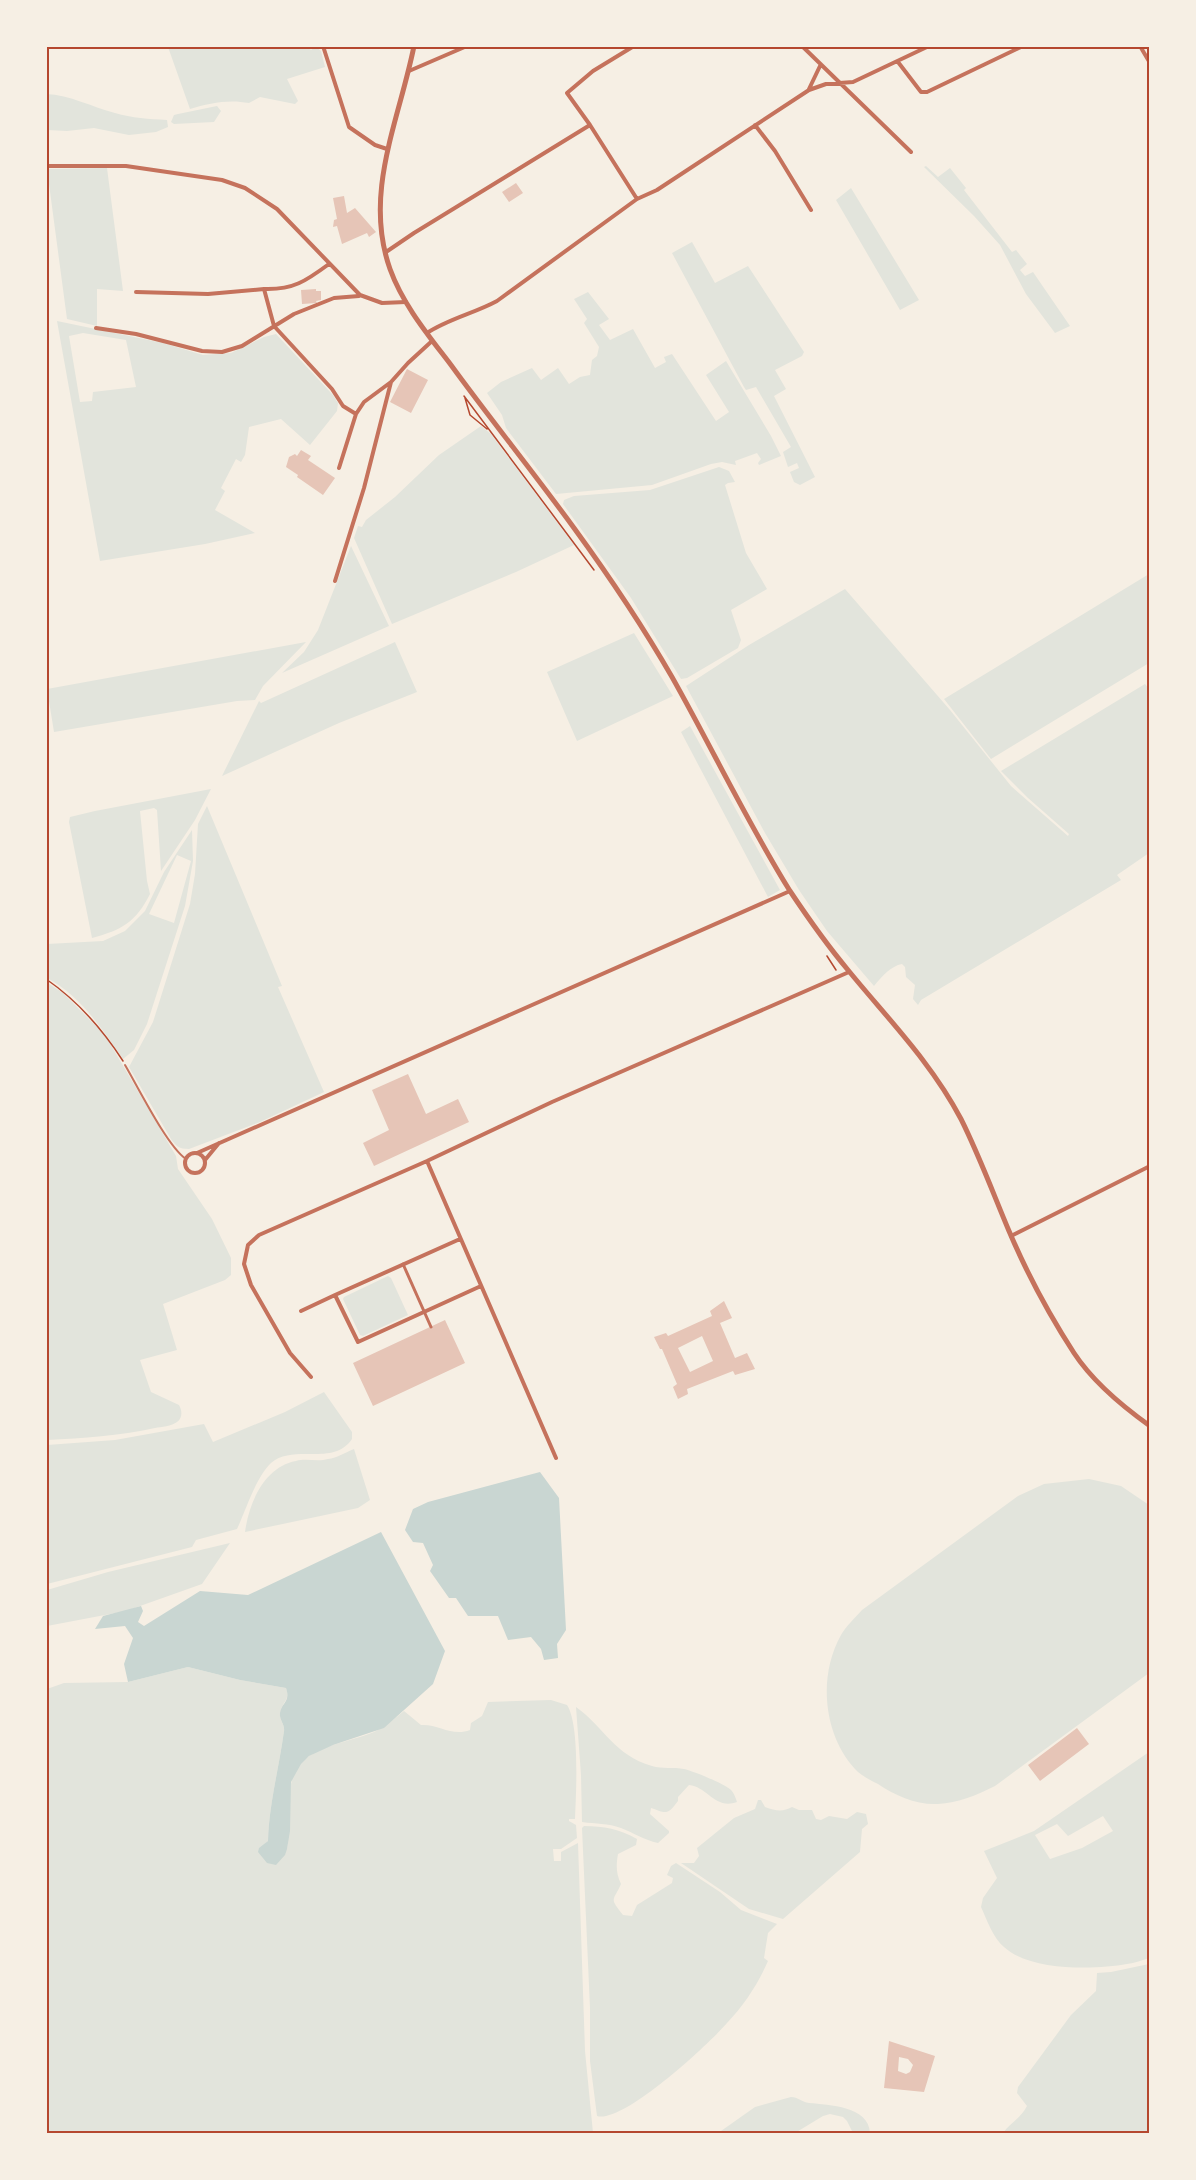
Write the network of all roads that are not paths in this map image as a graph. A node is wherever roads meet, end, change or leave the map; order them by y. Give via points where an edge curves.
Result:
1 (323, 46) edge
2 (414, 46) edge
3 (467, 46) edge
4 (634, 46) edge
5 (802, 46) edge
6 (929, 46) edge
7 (1023, 46) edge
8 (1140, 46) edge
9 (898, 62) junction
10 (1149, 63) edge
11 (820, 66) junction
12 (409, 71) junction
13 (840, 84) junction
14 (809, 90) junction
15 (591, 125) junction
16 (755, 125) junction
17 (387, 148) junction
18 (911, 152) dead end
19 (46, 166) edge
20 (637, 199) junction
21 (811, 210) dead end
22 (386, 252) junction
23 (329, 264) junction
24 (264, 289) junction
25 (136, 292) dead end
26 (360, 296) junction
27 (407, 302) junction
28 (274, 326) junction
29 (96, 328) dead end
30 (427, 333) junction
31 (432, 341) junction
32 (391, 382) junction
33 (356, 414) junction
34 (339, 468) dead end
35 (335, 581) dead end
36 (790, 891) junction
37 (849, 972) junction
38 (125, 1065) road end
39 (220, 1142) junction
40 (197, 1153) junction
41 (186, 1159) junction
42 (205, 1160) junction
43 (427, 1161) junction
44 (1149, 1166) edge
45 (1011, 1236) junction
46 (460, 1239) junction
47 (403, 1264) junction
48 (481, 1286) junction
49 (335, 1295) junction
50 (301, 1311) dead end
51 (424, 1311) junction
52 (431, 1327) dead end
53 (311, 1377) dead end
54 (1149, 1426) edge
55 (556, 1458) dead end

1 - 17 street via 349,127 375,145
2 - 12 street
3 - 12 street
4 - 15 street via 593,70 567,93
5 - 11 street
6 - 9 street
7 - 9 street via 927,92 921,92
8 - 10 street
9 - 13 street
11 - 13 street
11 - 14 street
12 - 17 street
13 - 14 street
13 - 18 street
14 - 16 street
15 - 20 street
15 - 22 street
16 - 20 street via 657,190
16 - 21 street
17 - 22 street via 380,203
19 - 23 street via 126,166 234,184 277,209
20 - 30 street via 521,286 479,311
22 - 27 street
23 - 24 street via 292,288
23 - 26 street
24 - 25 street via 208,294
24 - 28 street
26 - 27 street via 382,303
26 - 28 street via 334,298
27 - 30 street
28 - 29 street via 242,346 222,352
28 - 33 street via 343,406
30 - 31 street
31 - 32 street
31 - 36 street via 620,593 670,673
32 - 33 street via 364,402
32 - 35 street
33 - 34 street
36 - 37 street
36 - 39 street
37 - 43 street via 552,1101
37 - 45 street via 907,1037 944,1088
38 - 41 lane via 168,1138
39 - 40 street
39 - 42 street
40 - 41 street
40 - 42 street
41 - 42 street via 187,1168 194,1173 202,1170
43 - 46 street
43 - 53 street via 259,1235 248,1245 244,1264 251,1285 290,1353
44 - 45 street
45 - 54 street via 1075,1354 1112,1395
46 - 47 street
46 - 48 street
47 - 49 street
47 - 51 street
48 - 51 street
48 - 55 street
49 - 50 street
49 - 51 street via 358,1342
51 - 52 street

